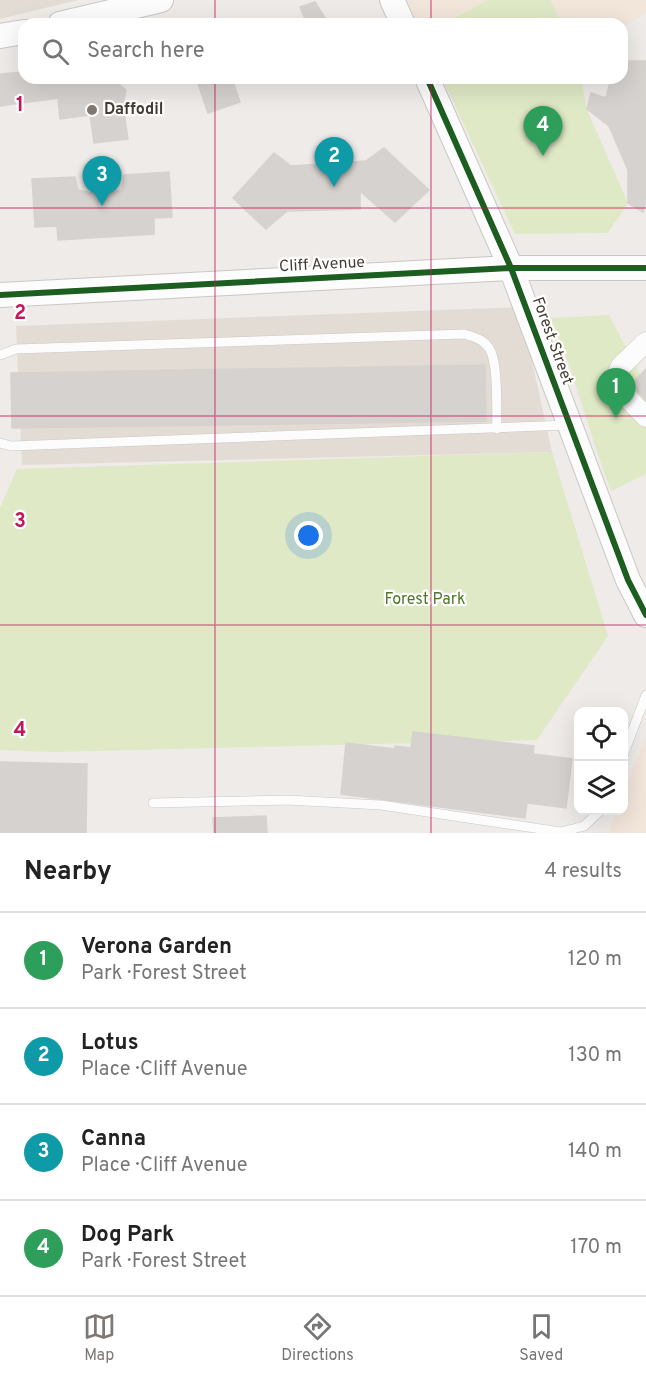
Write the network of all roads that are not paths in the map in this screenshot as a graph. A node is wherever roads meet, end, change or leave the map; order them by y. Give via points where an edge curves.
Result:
1 (161, 0) edge
2 (392, 0) edge
3 (85, 18) edge
4 (400, 18) edge
5 (18, 33) edge
6 (0, 36) edge
7 (430, 84) edge
8 (511, 268) junction
9 (646, 268) edge
10 (0, 296) edge
11 (646, 342) edge
12 (0, 355) edge
13 (646, 417) edge
14 (568, 425) junction
15 (497, 429) junction
16 (0, 443) edge
17 (646, 615) edge
18 (646, 694) edge
19 (628, 742) edge
20 (153, 803) dead end
21 (596, 815) edge

1 - 3 street
2 - 4 street
5 - 6 street
7 - 8 street, Forest Street
8 - 9 street, Cliff Avenue
8 - 10 street, Cliff Avenue
8 - 14 street, Forest Street
11 - 13 street via 621,366 613,383
12 - 15 lane via 16,349 464,334 479,339 493,360
14 - 15 lane
14 - 17 street, Forest Street via 628,580
15 - 16 lane via 11,447
18 - 19 lane
20 - 21 lane via 287,800 381,805 561,832 584,826

